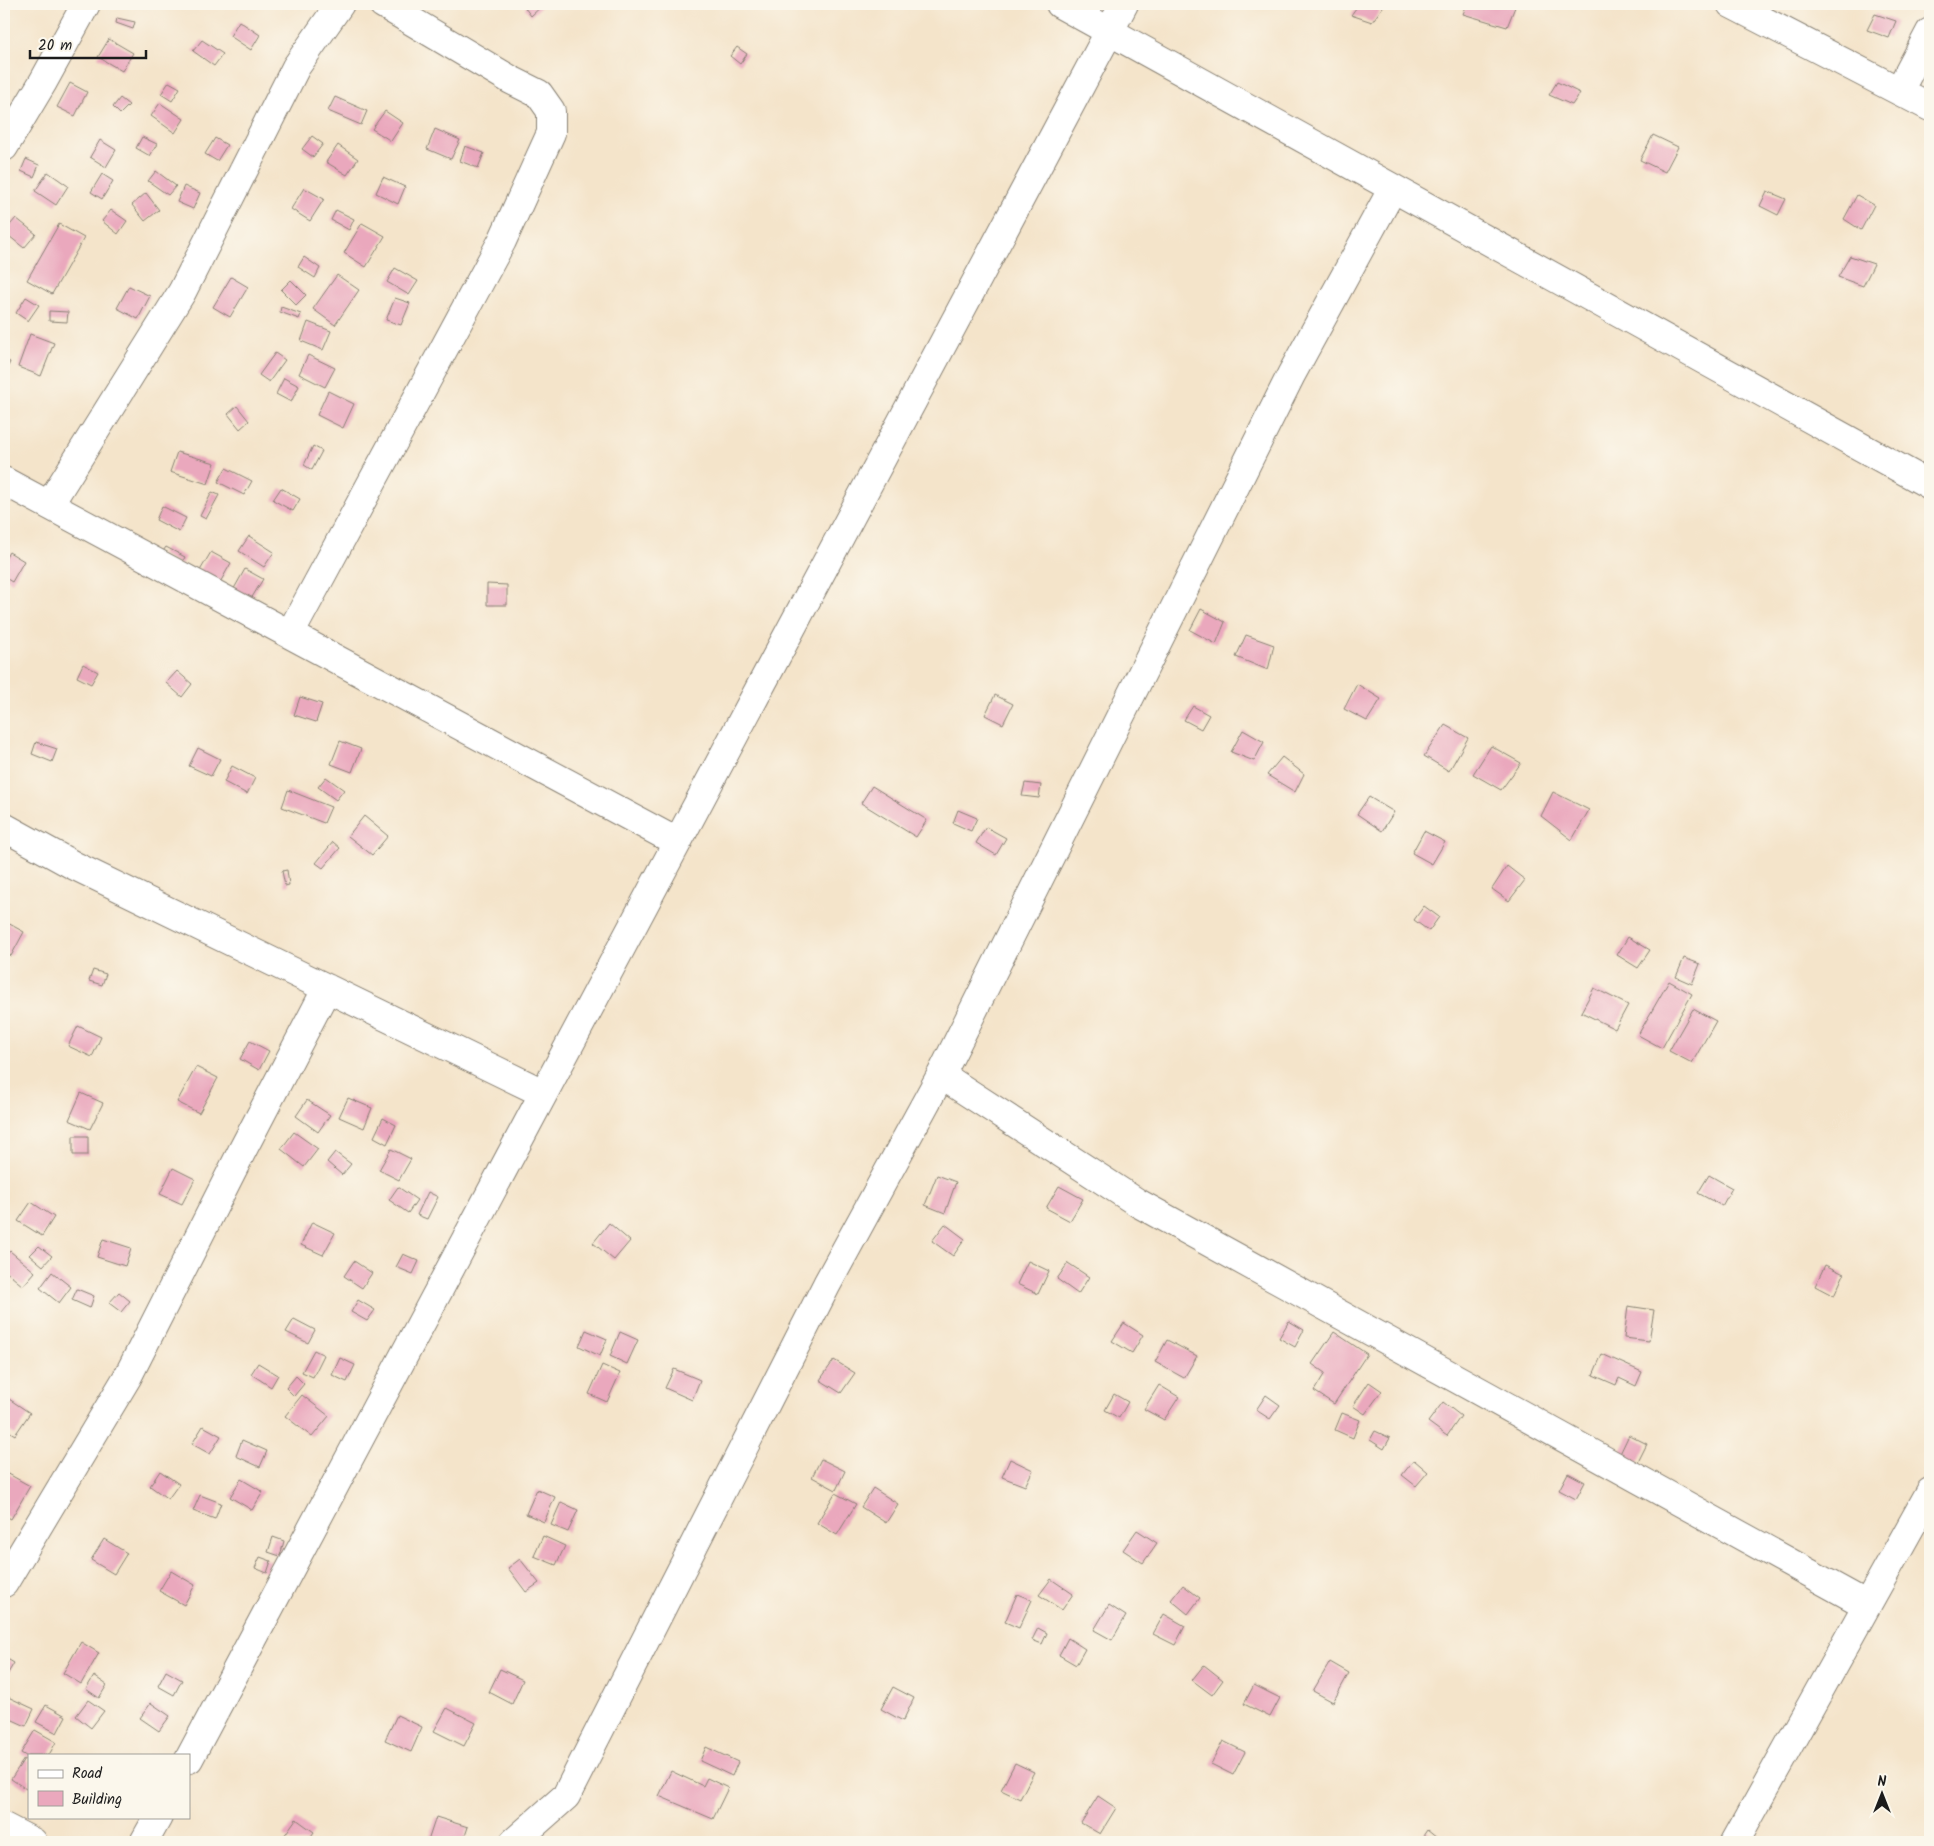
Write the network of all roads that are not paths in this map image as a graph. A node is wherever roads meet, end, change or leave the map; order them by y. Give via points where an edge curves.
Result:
1 (86, 4) edge
2 (340, 4) edge
3 (383, 4) edge
4 (1060, 4) edge
5 (1124, 4) edge
6 (1731, 4) edge
7 (1108, 30) junction
8 (1930, 32) edge
9 (1899, 91) junction
10 (1930, 107) edge
11 (4, 147) edge
12 (1393, 188) junction
13 (4, 481) edge
14 (1930, 485) edge
15 (49, 505) junction
16 (290, 634) junction
17 (4, 827) edge
18 (677, 842) junction
19 (326, 988) junction
20 (941, 1075) junction
21 (543, 1093) junction
22 (1930, 1492) edge
23 (4, 1583) edge
24 (1867, 1605) junction
25 (190, 1757) edge
26 (157, 1818) edge
27 (4, 1827) edge
28 (33, 1842) edge
29 (144, 1842) edge
30 (514, 1842) edge
31 (1735, 1842) edge

1 - 11 street
2 - 15 street via 296,67 182,292
3 - 16 street via 539,94 551,111 551,133 502,241
4 - 7 street
5 - 7 street
6 - 9 street
7 - 12 street
7 - 18 street
8 - 9 street
9 - 10 street
12 - 14 street
12 - 20 street via 1291,375
13 - 15 street
15 - 16 street
16 - 18 street
17 - 19 street via 73,866
18 - 21 street
19 - 21 street
19 - 23 street via 128,1376
20 - 24 street via 1138,1203
20 - 30 street via 826,1284 566,1796
21 - 25 street
22 - 24 street
24 - 31 street
26 - 29 street
27 - 28 street

